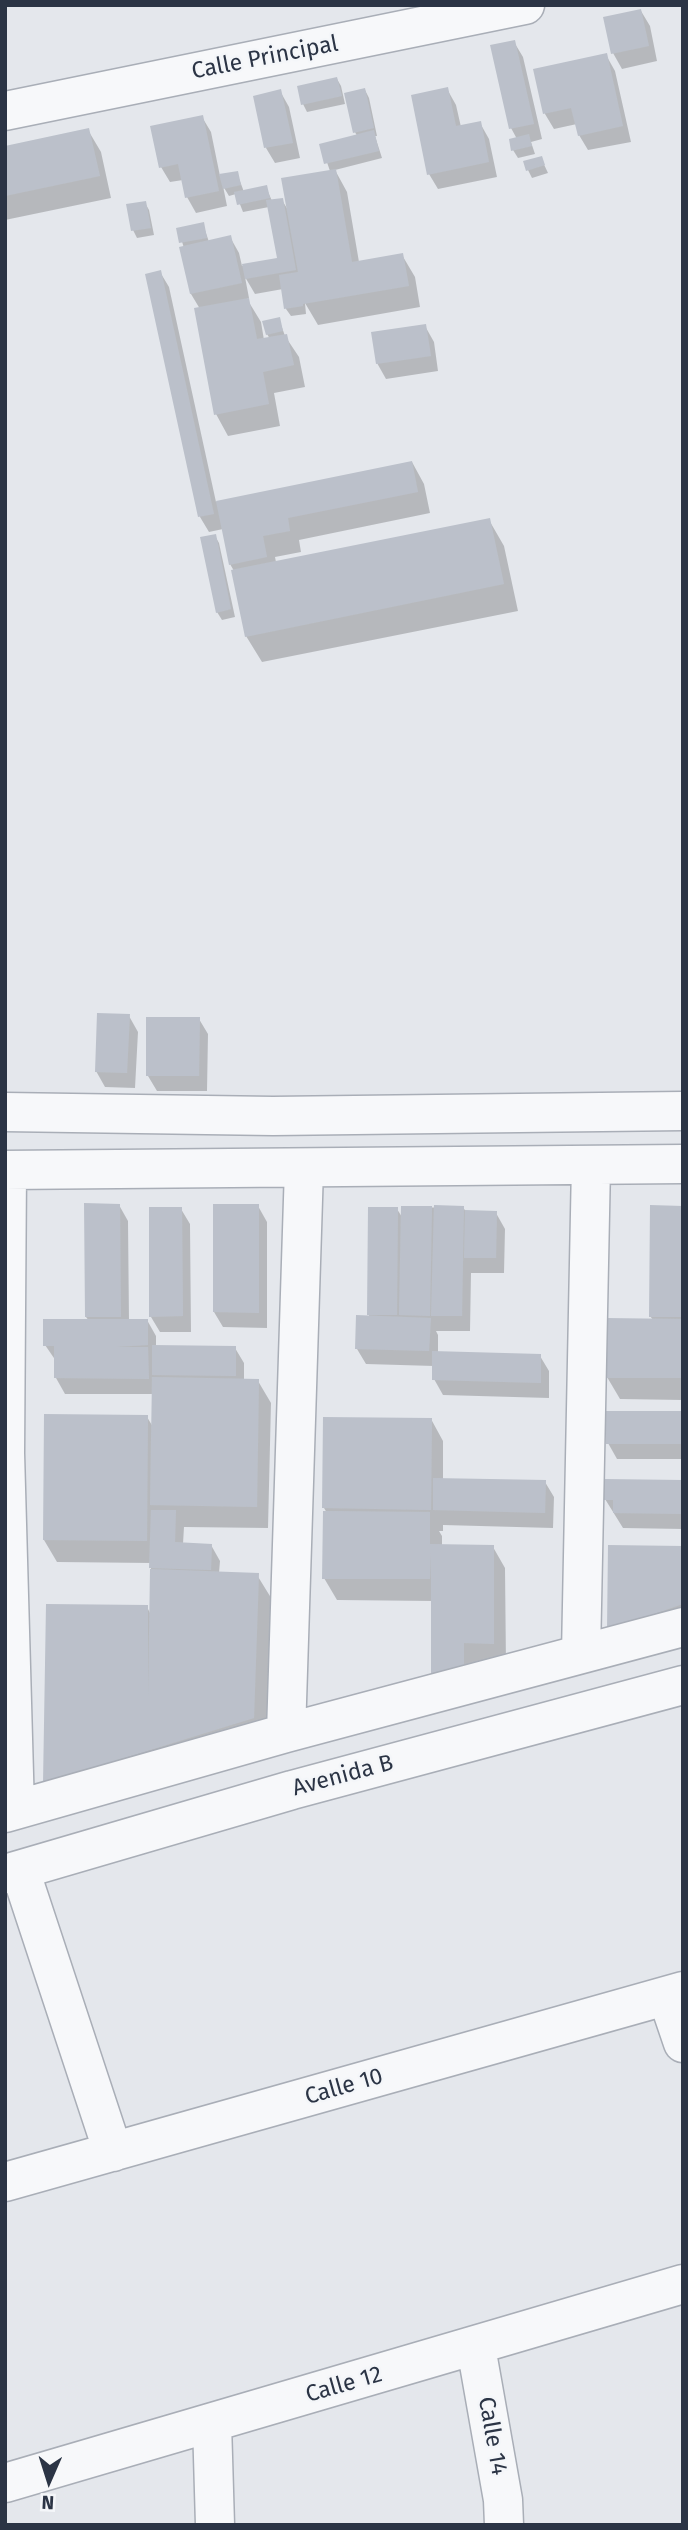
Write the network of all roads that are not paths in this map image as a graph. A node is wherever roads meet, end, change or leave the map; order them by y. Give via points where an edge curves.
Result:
1 (524, 5) edge
2 (5, 111) edge
3 (683, 1111) edge
4 (5, 1112) edge
5 (683, 1164) edge
6 (591, 1165) junction
7 (304, 1168) junction
8 (6, 1170) edge
9 (683, 1627) edge
10 (582, 1654) junction
11 (683, 1685) edge
12 (8, 1710) edge
13 (286, 1733) junction
14 (10, 1811) edge
15 (12, 1872) edge
16 (675, 1994) edge
17 (683, 2043) edge
18 (113, 2152) junction
19 (5, 2182) edge
20 (683, 2284) edge
21 (476, 2347) junction
22 (212, 2423) junction
23 (5, 2483) edge
24 (215, 2525) edge
25 (504, 2525) edge

1 - 2 street, Calle Principal
3 - 4 street via 273,1116
5 - 6 street
6 - 7 street
6 - 10 street
7 - 8 street
7 - 13 street
8 - 12 street
9 - 10 street
10 - 13 street
11 - 15 street, Avenida B via 292,1790
12 - 14 street
13 - 14 street
15 - 18 street
16 - 17 street
16 - 18 street, Calle 10
18 - 19 street, Calle 10
20 - 21 street, Calle 12
21 - 22 street, Calle 12
21 - 25 street, Calle 14
22 - 23 street, Calle 12
22 - 24 street

